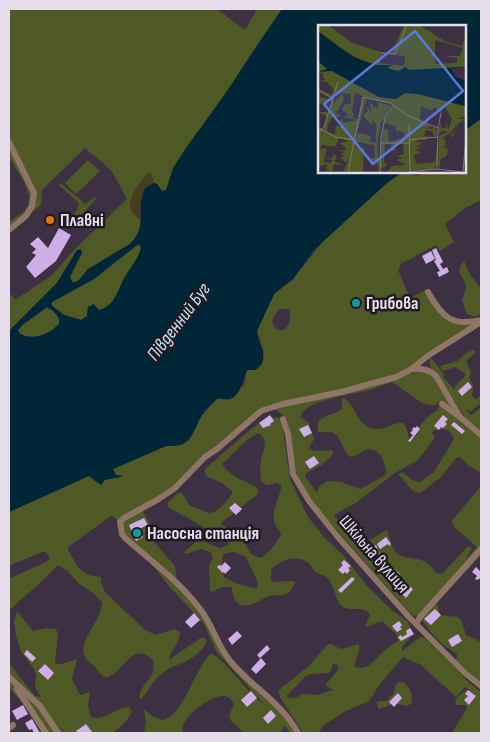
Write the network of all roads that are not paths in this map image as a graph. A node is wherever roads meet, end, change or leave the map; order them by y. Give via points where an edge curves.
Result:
1 (9, 142) edge
2 (9, 230) edge
3 (428, 292) dead end
4 (481, 321) edge
5 (429, 355) junction
6 (410, 370) junction
7 (430, 370) junction
8 (442, 404) dead end
9 (460, 417) junction
10 (283, 419) dead end
11 (481, 435) edge
12 (481, 549) edge
13 (416, 624) junction
14 (9, 678) edge
15 (481, 686) edge
16 (46, 733) edge
17 (58, 733) edge
18 (298, 733) edge

1 - 2 street via 34,193 26,216
3 - 4 street via 443,313 456,322
4 - 5 street
5 - 6 street
5 - 7 street
6 - 7 street
6 - 18 street via 396,378 262,411 205,457 175,488 120,522 125,538 192,598 207,618 228,659 280,708
7 - 9 street
8 - 9 street
9 - 11 street
10 - 13 street, Шкільна вулиця via 293,474 303,492 337,536
12 - 13 street
13 - 15 street, Шкільна вулиця
14 - 16 street
14 - 17 street via 40,706

